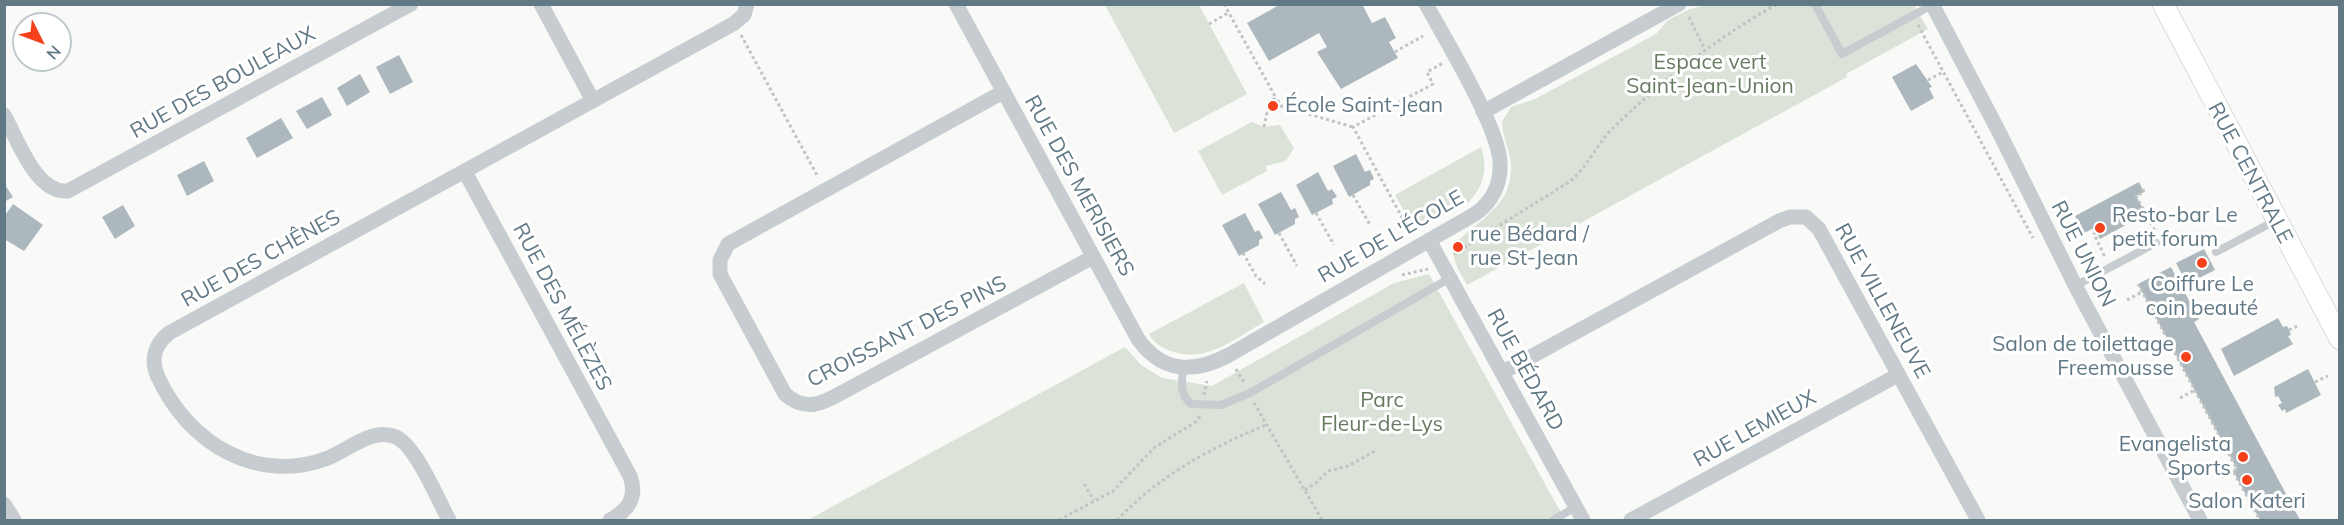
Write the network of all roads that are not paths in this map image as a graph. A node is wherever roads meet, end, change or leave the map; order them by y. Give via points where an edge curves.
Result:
1 (411, 4) edge
2 (541, 4) edge
3 (956, 4) edge
4 (1426, 4) edge
5 (1815, 4) edge
6 (2163, 4) edge
7 (1932, 5) edge
8 (747, 7) edge
9 (1678, 7) edge
10 (1003, 92) junction
11 (593, 101) junction
12 (1482, 112) junction
13 (4, 115) edge
14 (465, 172) junction
15 (2275, 220) junction
16 (1429, 240) junction
17 (2156, 243) road end
18 (2216, 252) dead end
19 (1093, 257) junction
20 (1450, 278) junction
21 (2075, 286) junction
22 (2340, 339) edge
23 (1183, 367) junction
24 (1503, 372) junction
25 (1898, 375) junction
26 (4, 504) edge
27 (1580, 514) edge
28 (14, 520) edge
29 (449, 520) edge
30 (610, 520) edge
31 (1553, 520) edge
32 (1631, 520) edge
33 (1978, 520) edge
34 (2200, 520) edge

1 - 13 street, RUE DES BOULEAUX via 68,191 53,190 40,180
2 - 11 street
3 - 10 street, RUE DES MERISIERS
4 - 12 street, RUE DE L'ÉCOLE
5 - 7 lane via 1842,54
6 - 15 street, RUE CENTRALE
7 - 21 street, RUE UNION
8 - 11 street, RUE DES CHÊNES via 735,23
9 - 12 street
10 - 19 street, RUE DES MERISIERS
10 - 19 street, CROISSANT DES PINS via 734,239 723,251 719,267 732,298 785,394 797,403 812,406 843,393
11 - 14 street, RUE DES CHÊNES
12 - 16 street, RUE DE L'ÉCOLE via 1500,160 1495,191 1483,208
14 - 29 street, RUE DES CHÊNES via 169,333 159,344 154,360 162,385 187,423 214,447 242,460 293,466 328,458 373,436 396,438 409,448
14 - 30 street, RUE DES MÉLÈZES via 632,482 632,500
15 - 18 lane
15 - 22 street, RUE CENTRALE
16 - 20 street, RUE BÉDARD
16 - 23 street, RUE DE L'ÉCOLE via 1213,363
17 - 21 lane
19 - 23 street, RUE DES MERISIERS via 1144,347 1164,362
20 - 23 lane via 1264,385 1221,405 1191,404 1186,400 1181,387
20 - 24 street, RUE BÉDARD
21 - 34 street, RUE UNION
24 - 25 street, RUE VILLENEUVE via 1779,221 1800,215 1813,220 1819,229
24 - 27 street, RUE BÉDARD
25 - 32 street, RUE LEMIEUX
25 - 33 street, RUE VILLENEUVE
26 - 28 street
27 - 31 lane

